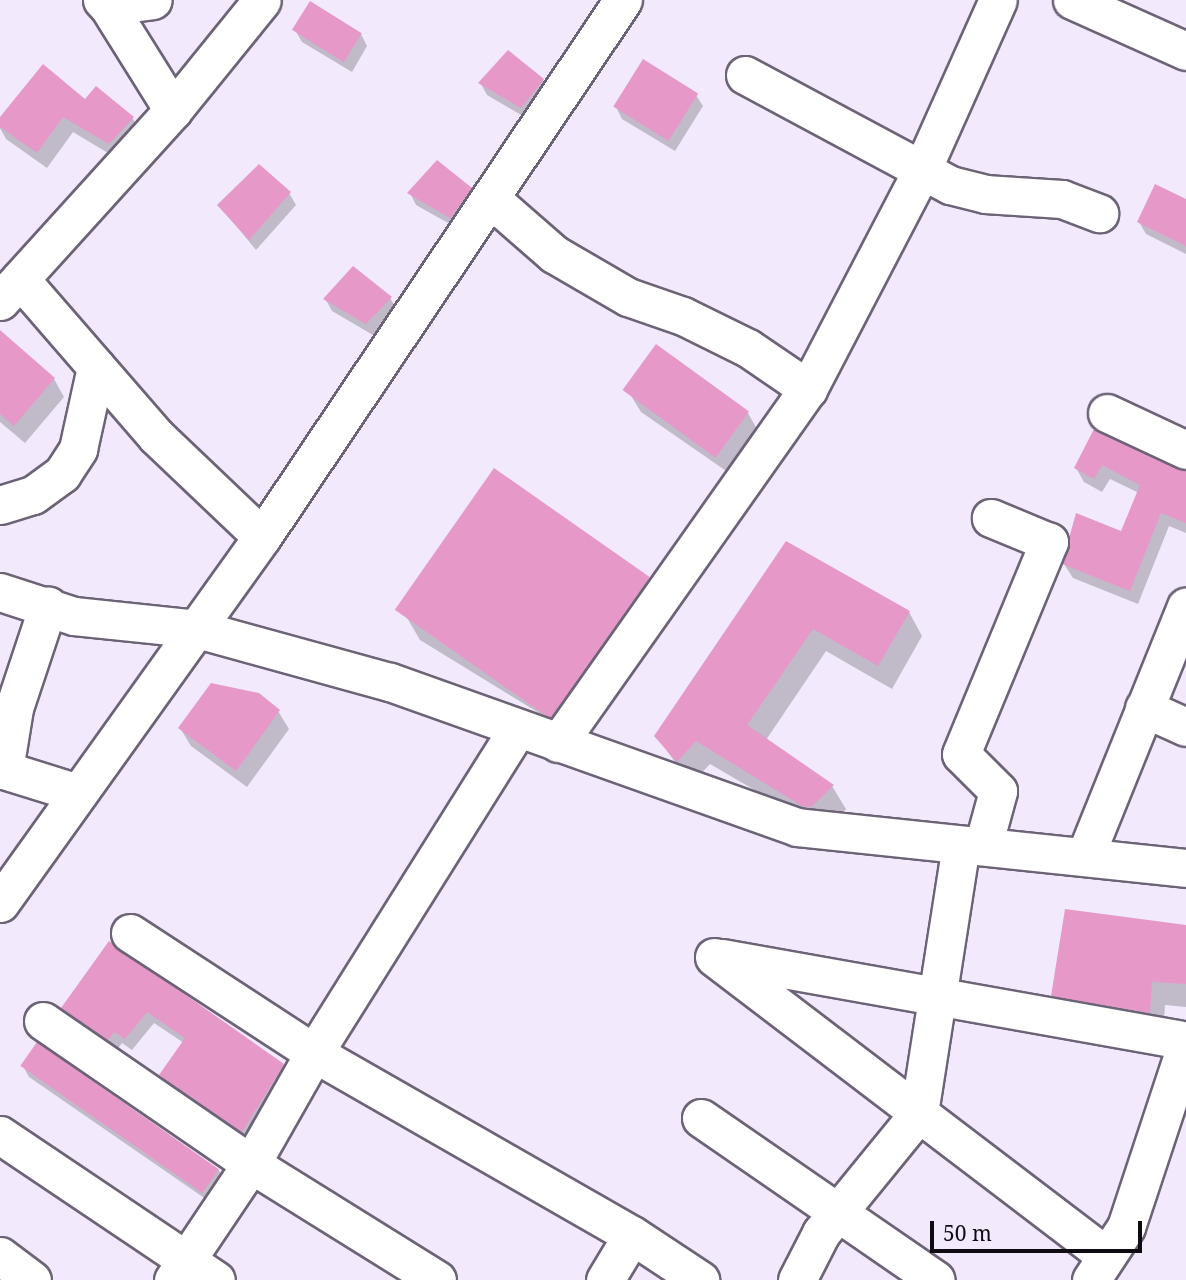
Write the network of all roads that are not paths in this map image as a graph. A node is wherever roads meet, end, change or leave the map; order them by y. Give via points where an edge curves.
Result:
1 (153, 0) edge
2 (262, 0) edge
3 (622, 0) edge
4 (998, 0) edge
5 (1072, 0) edge
6 (108, 2) edge
7 (1186, 51) edge
8 (745, 75) dead end
9 (173, 110) junction
10 (921, 172) junction
11 (491, 199) junction
12 (1099, 213) dead end
13 (10, 290) edge
14 (96, 367) junction
15 (808, 389) junction
16 (1107, 413) dead end
17 (1186, 450) edge
18 (0, 505) edge
19 (991, 518) dead end
20 (262, 537) junction
21 (0, 593) edge
22 (48, 606) junction
23 (1186, 606) edge
24 (197, 629) junction
25 (1144, 708) junction
26 (1186, 727) edge
27 (517, 729) junction
28 (558, 743) junction
29 (2, 770) edge
30 (78, 793) junction
31 (972, 846) junction
32 (1086, 854) junction
33 (1186, 868) edge
34 (0, 902) edge
35 (130, 933) dead end
36 (935, 999) junction
37 (43, 1021) dead end
38 (1186, 1044) edge
39 (314, 1053) junction
40 (919, 1113) junction
41 (701, 1118) dead end
42 (0, 1135) edge
43 (251, 1164) junction
44 (838, 1213) junction
45 (632, 1235) junction
46 (0, 1256) edge
47 (1098, 1268) edge
48 (192, 1274) edge
49 (32, 1280) edge
50 (437, 1280) edge
51 (606, 1280) edge
52 (700, 1280) edge
53 (797, 1280) edge
54 (936, 1280) edge

1 - 6 street
2 - 9 street
3 - 11 street
4 - 10 street
5 - 7 street
6 - 9 street
8 - 10 street
9 - 13 street
10 - 12 street via 985,194 1062,199
10 - 15 street
11 - 15 street via 554,254 628,297 684,316 748,348
11 - 20 street
13 - 14 street
14 - 18 street via 78,449 62,474 33,495
14 - 20 street via 156,436
15 - 28 street
16 - 17 street
19 - 31 street via 1049,542 961,754 998,791
20 - 24 street
21 - 22 street
22 - 24 street via 74,616
22 - 29 street via 14,708
23 - 25 street
24 - 27 street via 390,682
24 - 30 street
25 - 26 street
25 - 32 street
27 - 28 street
27 - 39 street
28 - 31 street via 797,827
29 - 30 street
30 - 34 street
31 - 32 street
31 - 36 street
32 - 33 street
35 - 39 street
36 - 38 street
36 - 40 street
36 - 40 street via 714,957
37 - 43 street
38 - 47 street via 1126,1227
39 - 43 street
39 - 45 street
40 - 44 street
40 - 47 street
41 - 44 street
42 - 48 street
43 - 48 street
43 - 50 street
44 - 53 street via 821,1233
44 - 54 street
45 - 51 street
45 - 52 street
46 - 49 street

